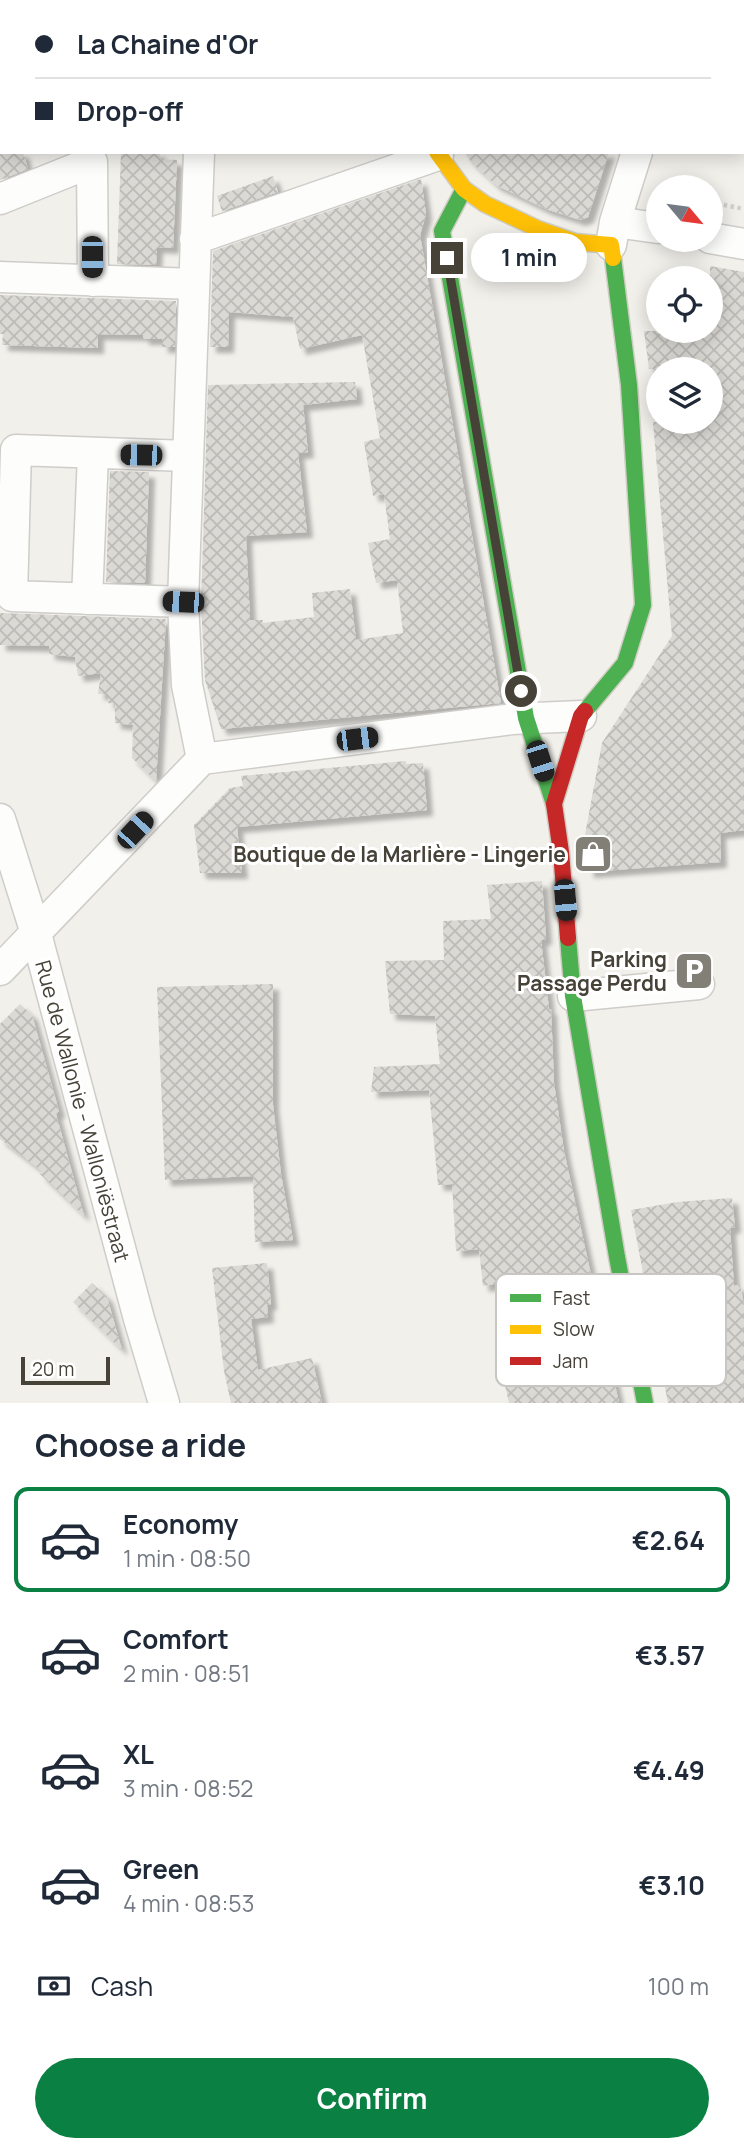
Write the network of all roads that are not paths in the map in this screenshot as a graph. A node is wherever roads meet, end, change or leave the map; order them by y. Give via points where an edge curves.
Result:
1 (199, 154) edge
2 (437, 154) edge
3 (636, 154) edge
4 (464, 189) junction
5 (0, 199) edge
6 (646, 229) edge
7 (613, 233) junction
8 (195, 239) junction
9 (723, 240) edge
10 (744, 244) edge
11 (0, 277) edge
12 (93, 281) junction
13 (194, 284) junction
14 (93, 454) junction
15 (188, 456) junction
16 (87, 599) junction
17 (183, 602) junction
18 (581, 716) junction
19 (526, 718) junction
20 (202, 759) junction
21 (554, 804) junction
22 (0, 819) edge
23 (35, 930) junction
24 (0, 970) edge
25 (699, 984) dead end
26 (572, 996) junction
27 (620, 1274) edge
28 (164, 1403) edge

1 - 8 street
2 - 4 street
2 - 8 street
3 - 7 street
4 - 7 street via 485,204 575,242
4 - 19 street via 442,231
5 - 12 street via 92,162
6 - 7 street
7 - 18 street via 629,385 643,605 625,663
8 - 13 street
9 - 10 street
11 - 12 street
12 - 13 street
13 - 15 street
14 - 15 street
14 - 16 street
14 - 16 street via 16,450 12,596
15 - 17 street
16 - 17 street
17 - 20 street via 187,685
18 - 19 street
18 - 21 street
19 - 20 street
19 - 21 street
20 - 23 street
21 - 26 street
22 - 23 street, Rue de Wallonie - Walloniëstraat
23 - 24 street
23 - 28 street, Rue de Wallonie - Walloniëstraat
25 - 26 street
26 - 27 street

